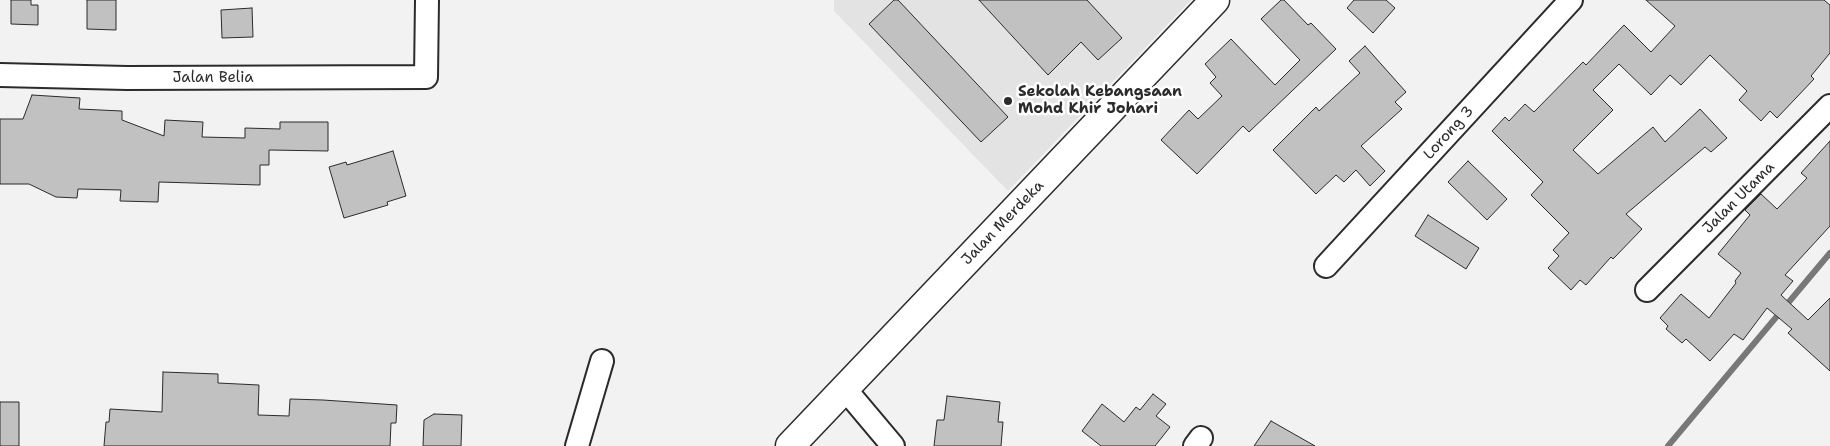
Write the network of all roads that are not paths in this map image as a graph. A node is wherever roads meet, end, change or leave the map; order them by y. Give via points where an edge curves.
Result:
1 (427, 0) edge
2 (1215, 0) edge
3 (1571, 0) edge
4 (0, 75) edge
5 (1830, 106) edge
6 (1326, 266) dead end
7 (1647, 290) dead end
8 (602, 361) dead end
9 (845, 389) junction
10 (577, 446) edge
11 (790, 446) edge
12 (893, 446) edge

1 - 4 street, Jalan Belia via 426,77
2 - 9 street, Jalan Merdeka
3 - 6 street, Lorong 3
5 - 7 street, Jalan Utama
8 - 10 street
9 - 11 street, Jalan Merdeka
9 - 12 street

